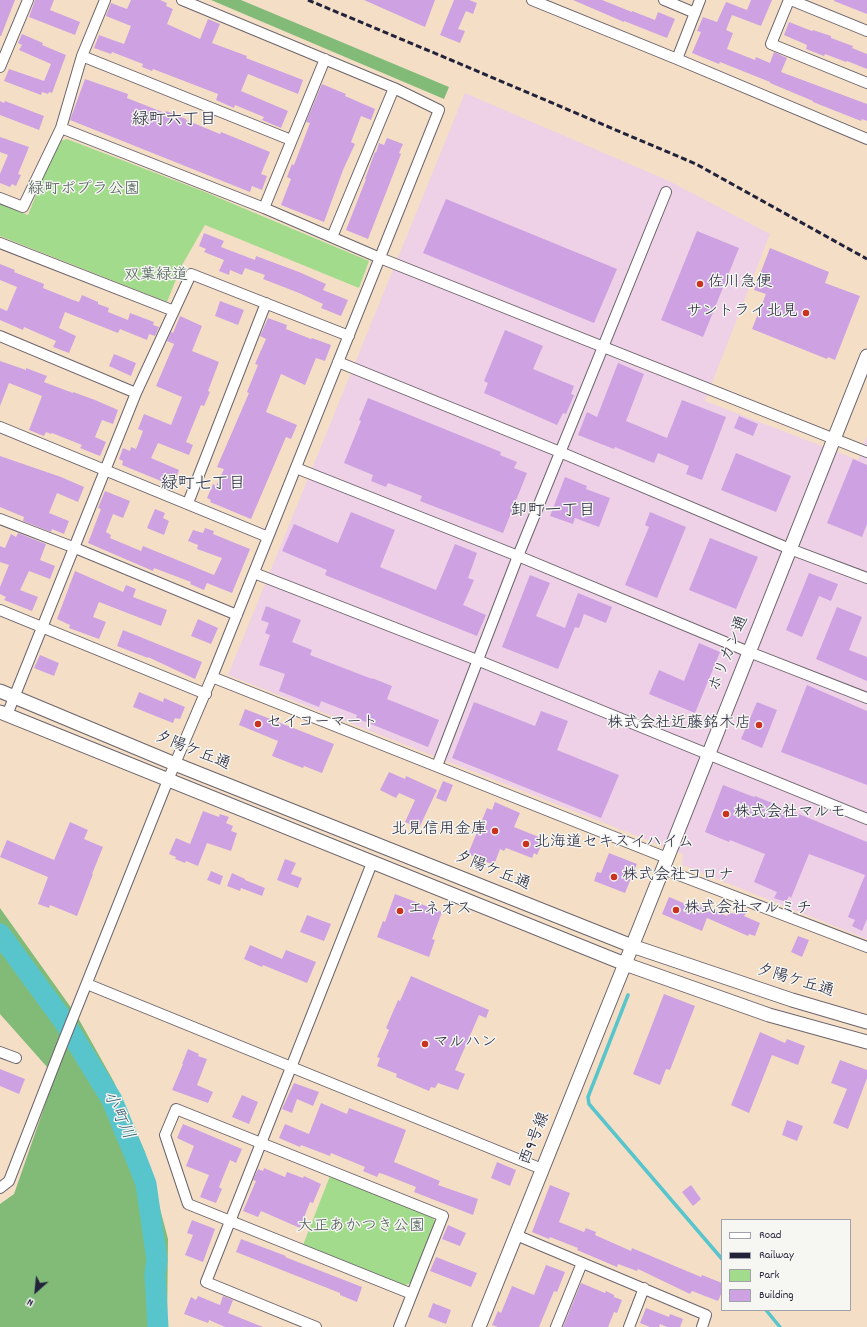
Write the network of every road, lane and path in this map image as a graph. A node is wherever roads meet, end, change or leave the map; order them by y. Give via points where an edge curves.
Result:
1 (28, 0) edge
2 (105, 0) edge
3 (182, 0) edge
4 (532, 0) edge
5 (664, 0) edge
6 (700, 0) edge
7 (790, 0) edge
8 (695, 13) junction
9 (867, 31) edge
10 (82, 56) junction
11 (677, 58) junction
12 (325, 59) junction
13 (0, 67) edge
14 (867, 83) edge
15 (394, 88) junction
16 (61, 128) junction
17 (867, 139) edge
18 (291, 140) junction
19 (666, 192) dead end
20 (0, 198) edge
21 (264, 208) junction
22 (332, 237) junction
23 (0, 243) edge
24 (380, 258) junction
25 (266, 303) junction
26 (174, 311) junction
27 (0, 336) edge
28 (349, 336) junction
29 (602, 346) junction
30 (867, 356) edge
31 (338, 362) junction
32 (136, 393) junction
33 (0, 427) edge
34 (834, 438) junction
35 (560, 452) junction
36 (867, 452) edge
37 (296, 468) junction
38 (106, 470) junction
39 (188, 503) junction
40 (0, 519) edge
41 (268, 537) junction
42 (75, 548) junction
43 (790, 548) junction
44 (518, 556) junction
45 (254, 573) junction
46 (867, 578) edge
47 (0, 610) edge
48 (237, 615) junction
49 (42, 627) junction
50 (749, 652) junction
51 (477, 660) junction
52 (212, 677) junction
53 (0, 691) edge
54 (206, 694) junction
55 (14, 697) junction
56 (867, 698) edge
57 (4, 713) edge
58 (708, 755) junction
59 (176, 764) junction
60 (437, 766) junction
61 (168, 780) junction
62 (867, 819) edge
63 (372, 863) junction
64 (665, 864) junction
65 (632, 946) junction
66 (867, 947) edge
67 (625, 964) junction
68 (87, 984) junction
69 (867, 1022) edge
70 (867, 1042) edge
71 (0, 1052) edge
72 (16, 1058) dead end
73 (290, 1067) junction
74 (262, 1142) junction
75 (542, 1169) junction
76 (0, 1188) edge
77 (229, 1221) junction
78 (516, 1235) junction
79 (582, 1263) junction
80 (644, 1288) junction
81 (412, 1294) junction
82 (316, 1327) edge
83 (398, 1327) edge
84 (479, 1327) edge
85 (556, 1327) edge
86 (629, 1327) edge
87 (702, 1327) edge

1 - 13 street
2 - 10 street
3 - 12 street
4 - 11 street
5 - 8 street
6 - 8 street
7 - 9 street
7 - 14 street via 771,44
8 - 11 street
10 - 16 street
10 - 18 street
11 - 17 street
12 - 15 street
12 - 18 street
15 - 22 street
15 - 24 street via 439,110
16 - 20 street via 23,207
16 - 21 street
18 - 21 street
19 - 29 street
21 - 22 street
22 - 24 street
23 - 26 street
24 - 28 street
24 - 29 street
25 - 26 street via 191,274
25 - 28 street
25 - 39 street
26 - 32 street
27 - 32 street
28 - 31 street
29 - 34 street
29 - 35 street
30 - 34 street, ホリカン通
31 - 35 street
31 - 37 street
32 - 38 street
33 - 38 street
34 - 36 street
34 - 43 street, ホリカン通
35 - 43 street
35 - 44 street
37 - 41 street
37 - 44 street
38 - 39 street
38 - 42 street
39 - 41 street
40 - 42 street
41 - 45 street
42 - 48 street
42 - 49 street
43 - 46 street
43 - 50 street, ホリカン通
44 - 50 street
44 - 51 street
45 - 48 street
45 - 51 street
47 - 49 street
48 - 52 street
49 - 54 street
49 - 55 street
50 - 56 street
50 - 58 street, ホリカン通
51 - 58 street
51 - 60 street
52 - 54 street
52 - 60 street
53 - 55 street, 夕陽ケ丘通
54 - 59 street
55 - 57 street
55 - 59 street, 夕陽ケ丘通
57 - 61 street
58 - 62 street
58 - 64 street, ホリカン通
59 - 61 street
59 - 65 street, 夕陽ケ丘通
60 - 64 street
61 - 63 street
61 - 68 street
63 - 67 street
63 - 73 street
64 - 65 street, ホリカン通
64 - 66 street
65 - 67 street, ホリカン通
65 - 69 street, 夕陽ケ丘通 via 792,1000
67 - 70 street via 769,1015
67 - 75 street, 西9号線
68 - 73 street
68 - 76 street via 9,1181
71 - 72 street
73 - 74 street
73 - 75 street
74 - 77 street
74 - 77 street via 176,1109 165,1135 188,1204
74 - 81 street via 443,1216
75 - 78 street, 西9号線
77 - 81 street
77 - 82 street via 206,1282
78 - 79 street
78 - 84 street, 西9号線
79 - 80 street
79 - 85 street
80 - 86 street
80 - 87 street via 706,1315
81 - 83 street

